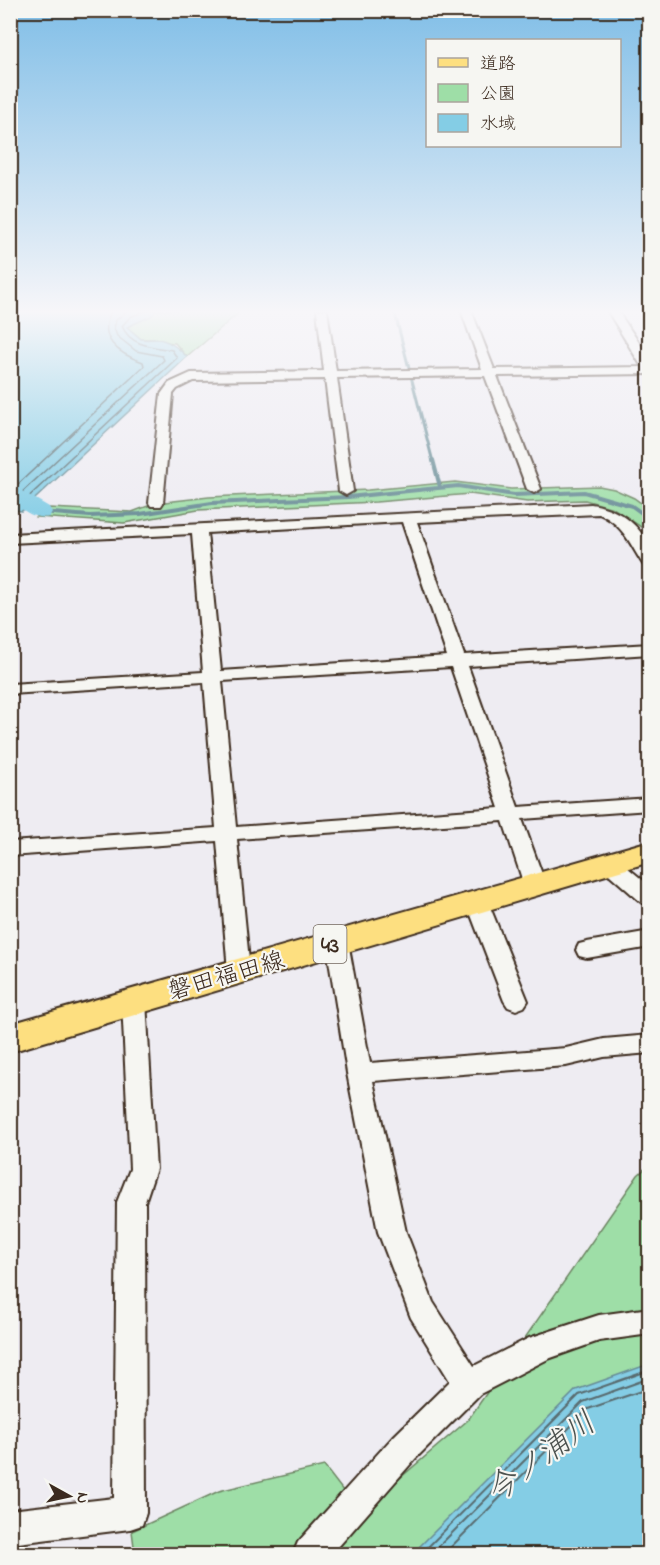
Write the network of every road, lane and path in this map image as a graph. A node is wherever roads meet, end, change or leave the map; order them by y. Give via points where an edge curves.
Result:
1 (179, 383) edge
2 (331, 383) edge
3 (493, 383) edge
4 (534, 489) dead end
5 (346, 491) dead end
6 (156, 503) dead end
7 (408, 518) junction
8 (199, 529) junction
9 (10, 539) edge
10 (650, 564) edge
11 (650, 649) edge
12 (458, 661) junction
13 (212, 677) junction
14 (10, 689) edge
15 (650, 804) edge
16 (512, 813) junction
17 (225, 834) junction
18 (10, 849) edge
19 (650, 851) edge
20 (609, 863) junction
21 (534, 885) junction
22 (650, 898) edge
23 (477, 902) junction
24 (650, 939) edge
25 (337, 942) junction
26 (587, 950) dead end
27 (238, 971) junction
28 (516, 1001) dead end
29 (134, 1002) junction
30 (10, 1038) edge
31 (650, 1044) edge
32 (359, 1074) junction
33 (650, 1321) edge
34 (469, 1384) junction
35 (10, 1527) edge
36 (310, 1554) edge

1 - 6 street via 167,394
2 - 5 street
3 - 4 street
7 - 8 street
7 - 10 street via 604,509 625,525
7 - 12 street
8 - 9 street
8 - 13 street
11 - 12 street
12 - 13 street
12 - 16 street
13 - 14 street
13 - 17 street
15 - 16 street
16 - 17 street
16 - 21 street
17 - 18 street
17 - 27 street
19 - 20 main road, 磐田福田線 / 43
20 - 21 main road, 磐田福田線 / 43
20 - 22 street
21 - 23 main road, 磐田福田線 / 43
23 - 25 main road, 磐田福田線 / 43
23 - 28 street
24 - 26 street
25 - 27 main road, 磐田福田線 / 43
25 - 32 street
27 - 29 main road, 磐田福田線 / 43
29 - 30 main road, 磐田福田線 / 43
29 - 35 street via 143,1169 131,1202 130,1513
31 - 32 street via 604,1048 566,1057
32 - 34 street via 392,1232 422,1309
33 - 34 street via 599,1328 559,1341
34 - 36 street via 404,1448

